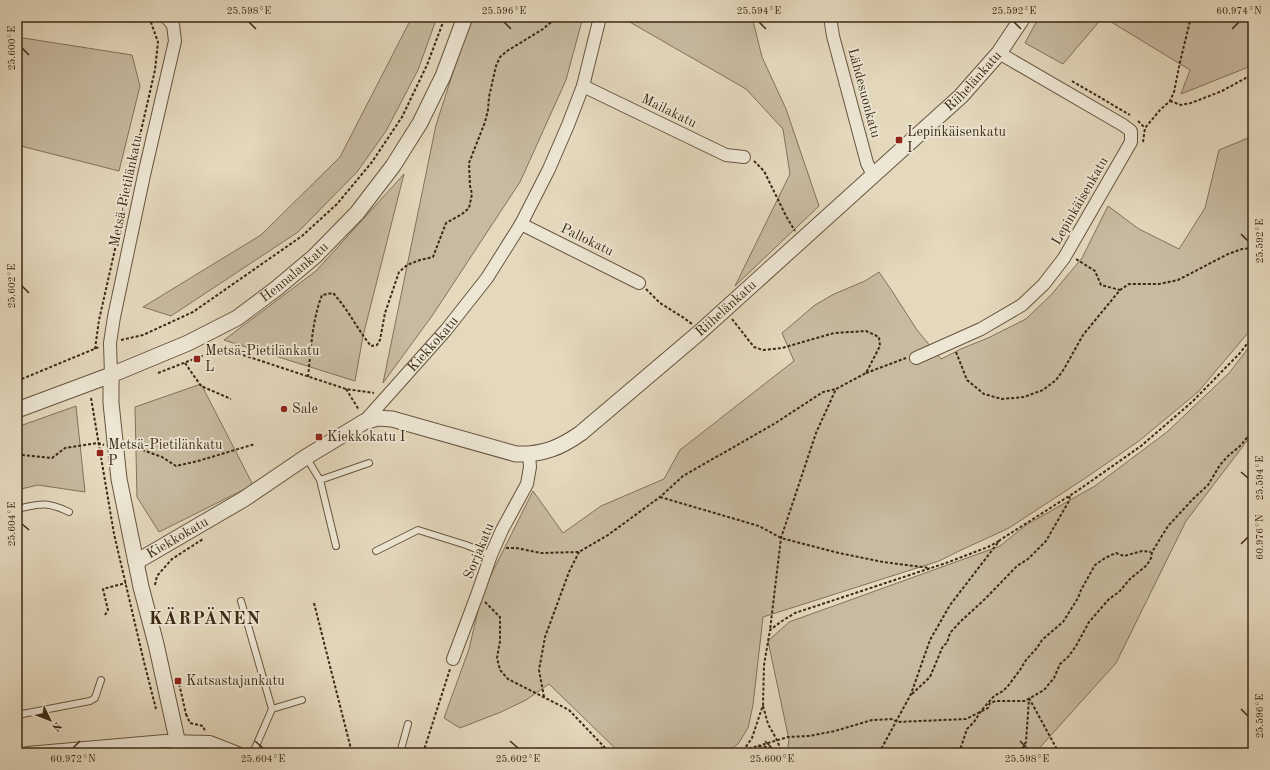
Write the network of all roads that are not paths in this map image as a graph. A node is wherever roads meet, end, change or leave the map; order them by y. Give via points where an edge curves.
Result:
1 (166, 17) edge
2 (465, 17) edge
3 (600, 17) edge
4 (830, 17) edge
5 (1023, 17) edge
6 (999, 53) junction
7 (583, 86) junction
8 (744, 157) road end
9 (873, 175) junction
10 (521, 224) junction
11 (639, 283) road end
12 (911, 358) road end
13 (111, 375) junction
14 (17, 410) edge
15 (364, 422) junction
16 (529, 454) junction
17 (306, 457) junction
18 (369, 463) dead end
19 (320, 480) junction
20 (17, 509) edge
21 (69, 512) dead end
22 (336, 546) dead end
23 (376, 551) dead end
24 (492, 551) junction
25 (136, 562) junction
26 (241, 601) dead end
27 (453, 659) road end
28 (101, 680) dead end
29 (302, 700) dead end
30 (272, 709) junction
31 (17, 715) edge
32 (408, 724) dead end
33 (179, 747) edge
34 (112, 749) edge
35 (27, 753) edge
36 (238, 753) edge
37 (253, 753) edge
38 (400, 753) edge

1 - 13 street, Metsä-Pietilänkatu via 173,25 175,41 110,343
2 - 13 street, Hennalankatu via 443,76 420,123 393,166 356,213 315,256 237,318 188,343
3 - 7 street, Kiekkokatu
4 - 9 street, Lähdesuonkatu via 867,163
5 - 6 street, Riihelänkatu
6 - 9 street, Riihelänkatu via 961,96
6 - 12 street, Lepinkäisenkatu via 1122,125 1131,132 1131,142 1064,258 1044,284 1022,305 981,330
7 - 8 street, Mailakatu via 726,156
7 - 10 street, Kiekkokatu via 549,169
9 - 16 street, Riihelänkatu via 700,332 581,433 566,444
10 - 11 street, Pallokatu
10 - 15 street, Kiekkokatu via 487,278 446,330
13 - 14 street, Hennalankatu
13 - 25 street via 111,403 119,479
15 - 16 street, Riihelänkatu via 378,418 392,419 516,454
15 - 17 street, Kiekkokatu
16 - 24 street, Sorjakatu via 527,484
17 - 19 lane
17 - 25 street, Kiekkokatu via 244,499
18 - 19 lane
19 - 22 lane
20 - 21 lane via 42,504 56,506
23 - 24 lane via 418,530
24 - 27 street, Sorjakatu
25 - 33 street
26 - 30 lane
28 - 31 lane via 95,698 90,701
29 - 30 lane
30 - 37 lane
32 - 38 lane
33 - 34 street via 165,741
33 - 36 street via 210,742
34 - 35 street

